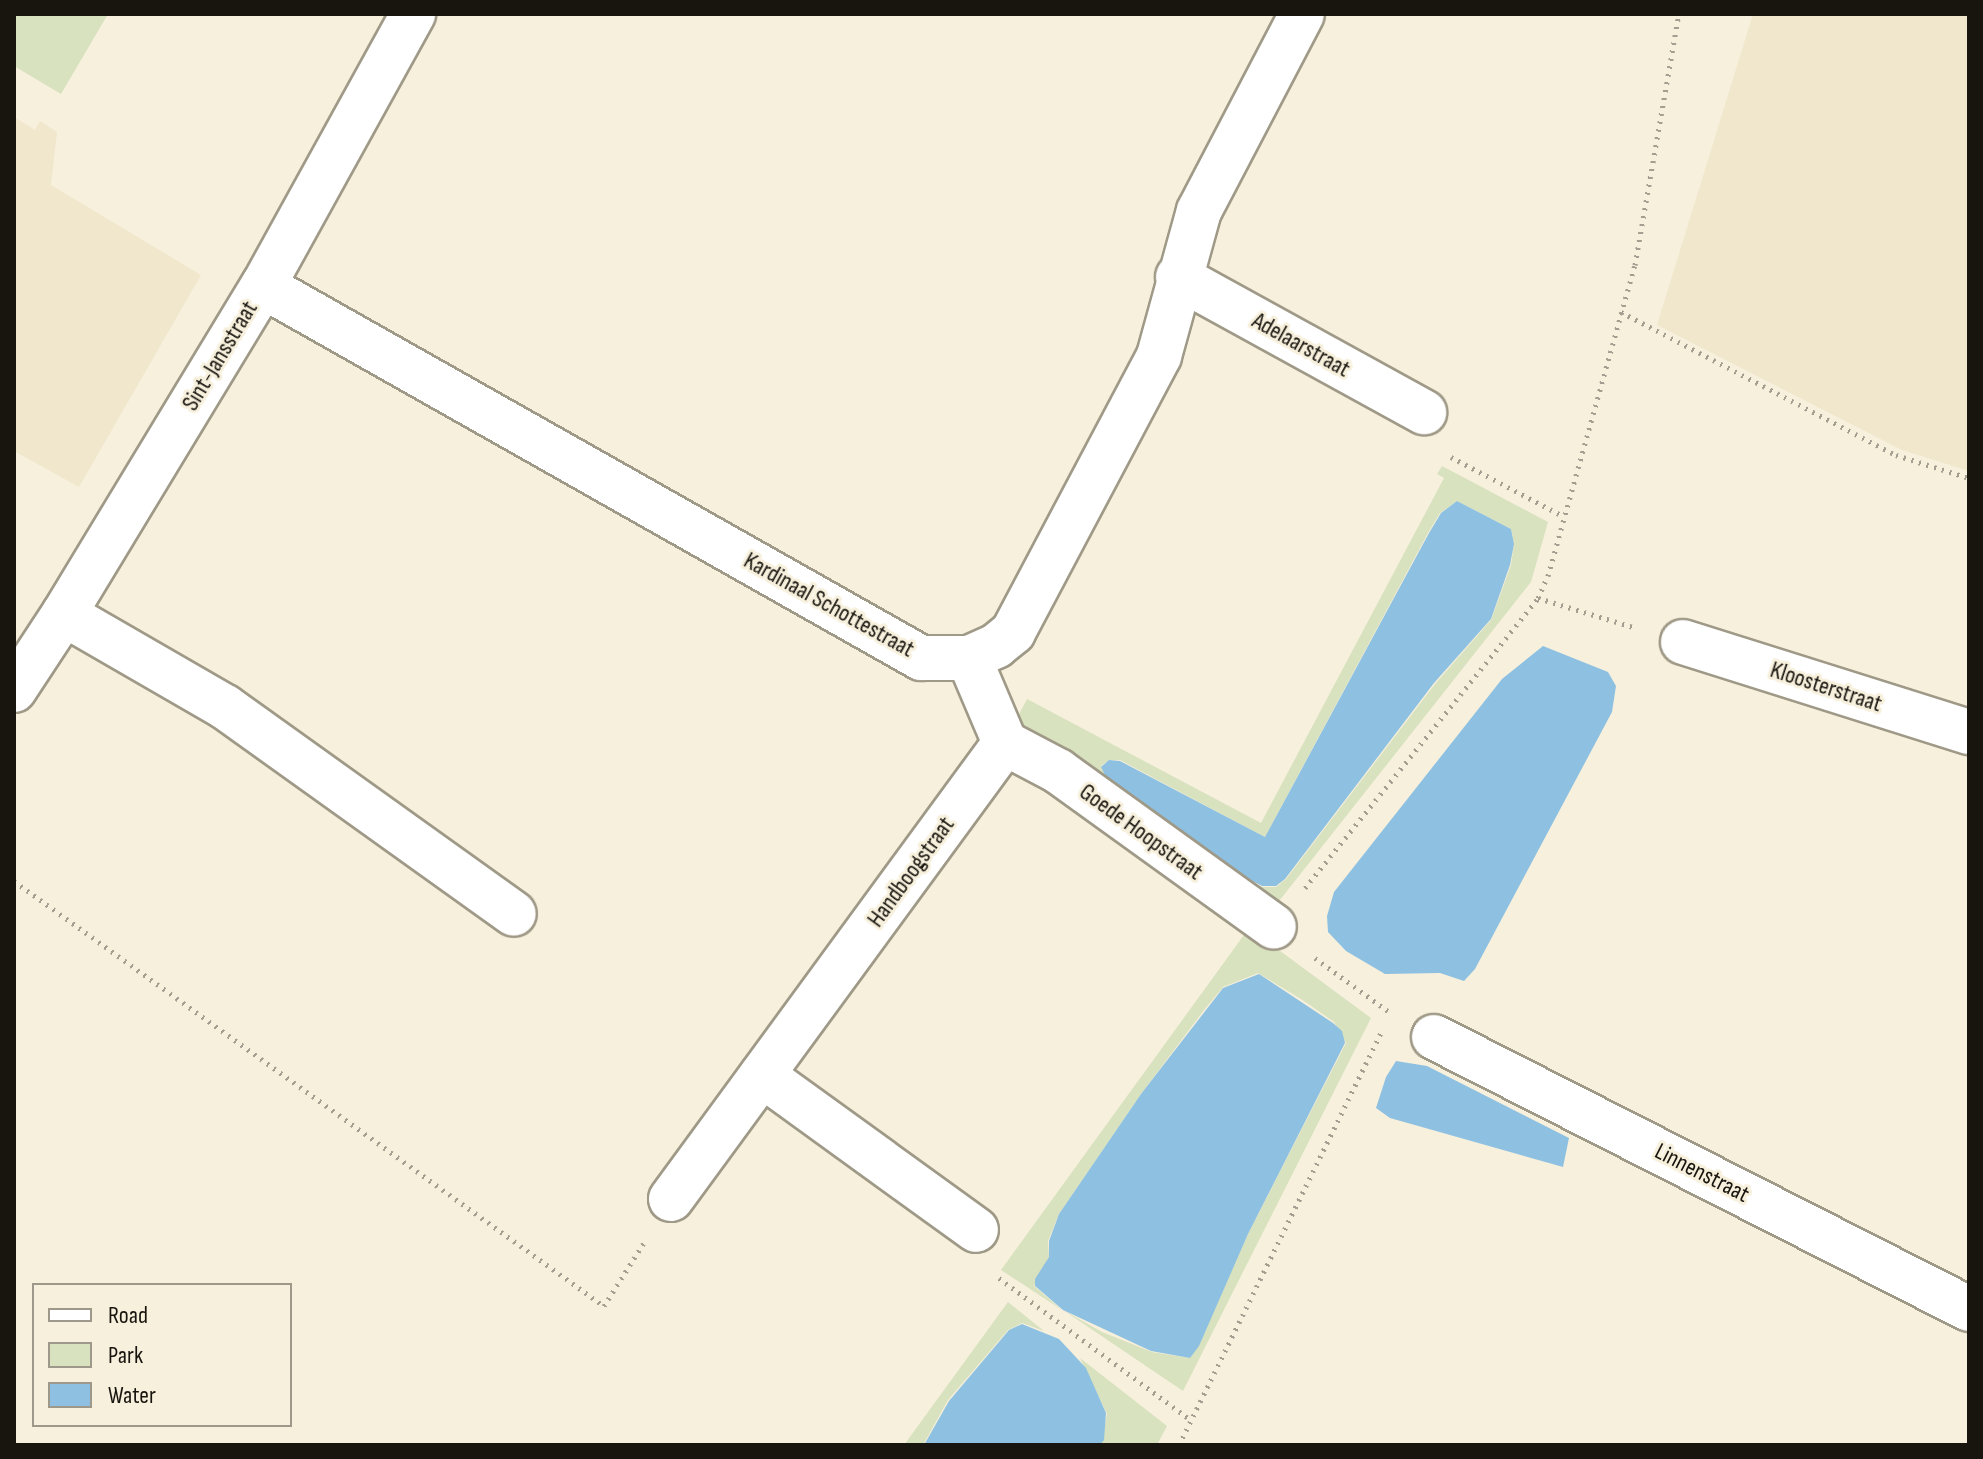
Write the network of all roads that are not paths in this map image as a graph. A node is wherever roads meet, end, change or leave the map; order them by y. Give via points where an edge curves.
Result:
1 (413, 14) edge
2 (1302, 14) edge
3 (1178, 277) junction
4 (263, 286) junction
5 (1424, 412) road end
6 (64, 614) junction
7 (1683, 642) road end
8 (969, 658) junction
9 (14, 690) edge
10 (1969, 732) edge
11 (1005, 743) junction
12 (514, 914) dead end
13 (1274, 927) road end
14 (1434, 1037) dead end
15 (762, 1075) junction
16 (671, 1199) road end
17 (976, 1230) road end
18 (1969, 1309) edge

1 - 4 street, Sint-Jansstraat
2 - 3 street, Kardinaal Schottestraat via 1199,211
3 - 5 street, Adelaarstraat
3 - 8 street, Kardinaal Schottestraat via 1159,356 1013,632
4 - 6 street, Sint-Jansstraat
4 - 8 street, Kardinaal Schottestraat via 921,658
6 - 9 street, Sint-Jansstraat
6 - 12 street via 225,707
7 - 10 street, Kloosterstraat
8 - 11 street
11 - 13 street, Goede Hoopstraat via 1058,771
11 - 15 street, Handboogstraat
14 - 18 street, Linnenstraat
15 - 16 street, Handboogstraat
15 - 17 street

